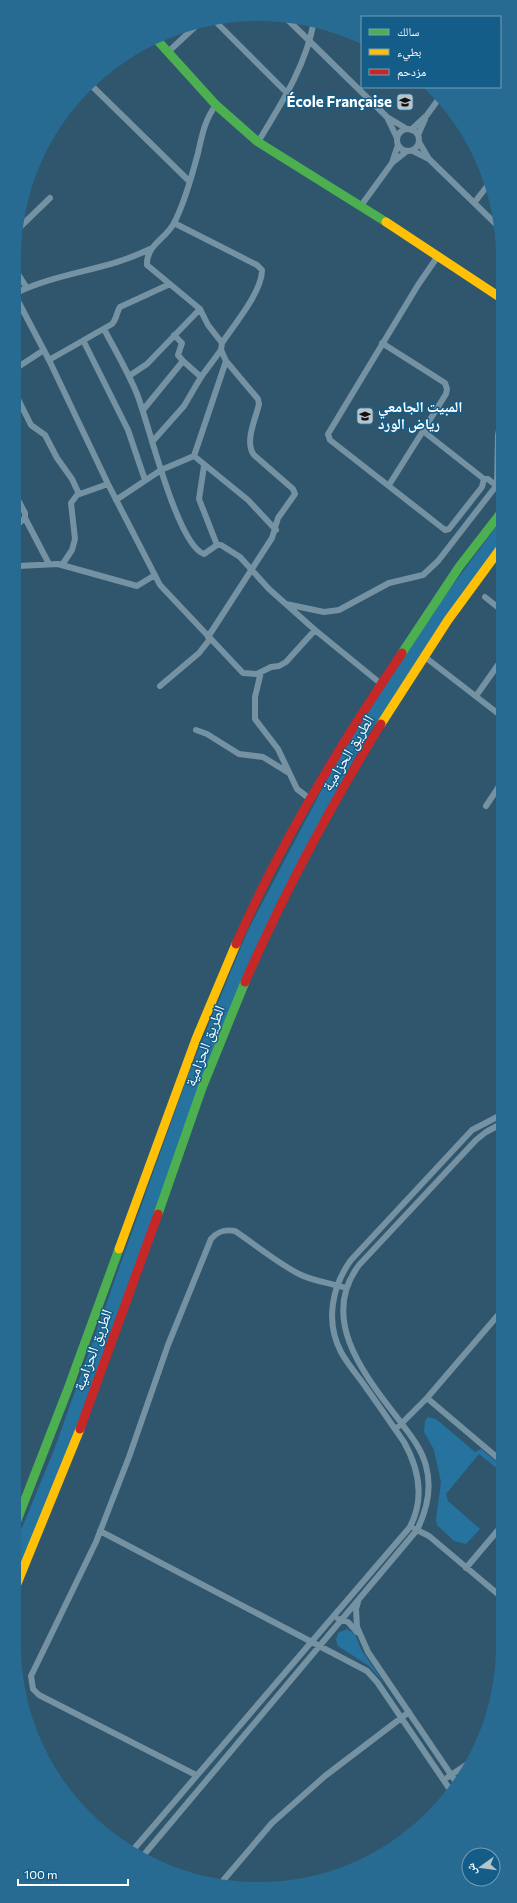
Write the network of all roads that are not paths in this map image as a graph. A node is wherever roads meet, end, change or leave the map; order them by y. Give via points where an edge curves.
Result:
1 (292, 24) edge
2 (219, 25) edge
3 (313, 28) edge
4 (189, 32) edge
5 (310, 41) junction
6 (159, 42) edge
7 (168, 52) junction
8 (94, 88) edge
9 (287, 93) junction
10 (437, 102) edge
11 (216, 105) junction
12 (427, 115) junction
13 (387, 117) junction
14 (409, 129) junction
15 (418, 135) junction
16 (397, 138) junction
17 (258, 142) junction
18 (419, 142) junction
19 (398, 145) junction
20 (410, 151) junction
21 (429, 159) junction
22 (392, 163) junction
23 (189, 181) junction
24 (485, 189) edge
25 (50, 198) dead end
26 (474, 203) junction
27 (360, 207) junction
28 (493, 221) edge
29 (24, 223) edge
30 (174, 223) junction
31 (150, 249) junction
32 (438, 256) junction
33 (21, 279) edge
34 (170, 284) junction
35 (27, 288) junction
36 (21, 291) edge
37 (496, 295) edge
38 (21, 307) edge
39 (200, 309) junction
40 (104, 329) junction
41 (174, 335) junction
42 (84, 342) junction
43 (222, 343) junction
44 (382, 343) junction
45 (44, 350) junction
46 (221, 350) junction
47 (49, 360) junction
48 (183, 361) junction
49 (226, 361) junction
50 (21, 365) edge
51 (129, 376) junction
52 (201, 378) junction
53 (21, 405) edge
54 (143, 410) junction
55 (423, 431) junction
56 (152, 442) junction
57 (194, 456) junction
58 (204, 466) junction
59 (161, 470) junction
60 (484, 479) junction
61 (145, 480) junction
62 (496, 483) edge
63 (108, 484) junction
64 (389, 485) junction
65 (496, 489) edge
66 (79, 494) junction
67 (116, 500) junction
68 (21, 508) edge
69 (25, 518) junction
70 (496, 519) edge
71 (21, 521) edge
72 (276, 530) junction
73 (217, 545) junction
74 (496, 554) edge
75 (49, 564) junction
76 (62, 565) junction
77 (21, 566) edge
78 (252, 569) junction
79 (155, 575) junction
80 (485, 597) dead end
81 (285, 604) junction
82 (496, 606) edge
83 (315, 630) junction
84 (209, 638) junction
85 (424, 657) junction
86 (496, 669) edge
87 (261, 672) junction
88 (380, 684) junction
89 (160, 686) dead end
90 (476, 696) junction
91 (496, 712) edge
92 (196, 730) dead end
93 (289, 774) junction
94 (496, 791) edge
95 (310, 799) junction
96 (486, 806) dead end
97 (496, 1117) edge
98 (496, 1127) edge
99 (337, 1285) junction
100 (346, 1288) junction
101 (496, 1318) edge
102 (427, 1398) junction
103 (402, 1424) junction
104 (395, 1430) junction
105 (496, 1456) edge
106 (21, 1512) edge
107 (410, 1527) junction
108 (418, 1530) junction
109 (100, 1531) junction
110 (496, 1533) edge
111 (466, 1568) junction
112 (21, 1574) edge
113 (496, 1593) edge
114 (359, 1600) junction
115 (342, 1620) junction
116 (330, 1621) junction
117 (360, 1635) junction
118 (312, 1642) junction
119 (319, 1646) junction
120 (409, 1712) junction
121 (402, 1718) junction
122 (461, 1768) edge
123 (452, 1774) junction
124 (196, 1775) junction
125 (454, 1778) edge
126 (444, 1779) junction
127 (449, 1787) edge
128 (135, 1847) edge
129 (145, 1853) edge
130 (224, 1879) edge

1 - 5 street
2 - 9 street
3 - 5 street
4 - 7 street
5 - 9 street
5 - 13 street
6 - 7 main road
7 - 11 main road
8 - 23 street
9 - 17 street
10 - 12 street
11 - 17 main road
11 - 23 street via 205,121
12 - 14 street
12 - 15 street
13 - 14 street
13 - 16 street
14 - 15 street
14 - 16 street via 401,132
15 - 18 street
16 - 19 street
17 - 27 main road
18 - 20 street
18 - 21 street
19 - 20 street
19 - 22 street
20 - 21 street
20 - 22 street
21 - 26 street
22 - 27 street
23 - 30 street
24 - 26 street
25 - 29 street
26 - 28 street
27 - 32 main road
30 - 31 street
30 - 43 street via 257,265 262,270 261,279 249,302
31 - 34 street via 146,258 147,265
31 - 35 street via 131,259
32 - 37 main road
32 - 44 street
33 - 35 street
34 - 39 street
34 - 40 street via 120,307 116,319
35 - 36 street
38 - 45 street
39 - 41 street
39 - 43 street
40 - 42 street
40 - 51 street
41 - 48 street via 182,342 178,355
41 - 51 street via 147,364
42 - 47 street
42 - 61 street via 128,430
43 - 46 street
44 - 55 street via 445,384 446,394
44 - 64 street via 328,434 330,440
45 - 47 street
45 - 50 street
46 - 49 street
46 - 52 street
47 - 63 street
48 - 52 street
48 - 54 street
49 - 57 street
49 - 72 street via 258,399 250,442 252,453 294,492 278,518
51 - 54 street
52 - 56 street via 184,406
53 - 66 street via 31,425 45,435
54 - 56 street
55 - 60 street
55 - 64 street
56 - 59 street
57 - 58 street
57 - 59 street
58 - 72 street via 248,500
58 - 73 street via 199,499
59 - 61 street
59 - 73 street via 186,534 195,548 204,554
60 - 62 street
60 - 64 street via 482,487 447,530
61 - 67 street
63 - 66 street
63 - 67 street
65 - 81 street via 438,561 423,575 389,583 339,610 324,612
66 - 76 street via 70,507 75,530 74,545
67 - 79 street
68 - 69 street
69 - 71 street
69 - 75 street
70 - 88 main road, الطريق الحزامية via 460,566
72 - 78 street
73 - 78 street via 224,546
74 - 85 main road, الطريق الحزامية
75 - 76 street
75 - 77 street
76 - 79 street via 138,586
78 - 81 street
78 - 84 street
79 - 84 street via 168,594
80 - 82 street
81 - 83 street
83 - 87 street via 286,662
83 - 88 street
84 - 87 street via 243,673 250,675
84 - 89 street via 198,653
85 - 90 street
85 - 112 main road, الطريق الحزامية via 363,752 261,946 216,1054 88,1406
86 - 90 street
87 - 93 street via 255,697 255,719 278,749
88 - 95 main road, الطريق الحزامية
90 - 91 street
92 - 93 street via 239,754 263,757
93 - 95 street via 297,789
94 - 96 street
95 - 106 main road, الطريق الحزامية via 255,903 217,989 146,1176 49,1446
97 - 99 street via 483,1123 464,1138 351,1260
98 - 100 street via 476,1140 359,1265
99 - 100 street
99 - 104 street via 332,1320 337,1342 341,1352
99 - 109 street via 299,1274 235,1231 216,1233 211,1239 168,1345
100 - 103 street via 342,1319 349,1343 370,1379
101 - 102 street
102 - 103 street
102 - 105 street
103 - 104 street
103 - 108 street via 423,1455 428,1476 429,1492
104 - 107 street via 412,1457 418,1477 418,1508
107 - 108 street
107 - 116 street
108 - 111 street via 429,1536
108 - 114 street
109 - 118 street
109 - 124 street via 31,1676 33,1689 68,1711
110 - 111 street
111 - 113 street
114 - 115 street
114 - 117 street via 356,1618
115 - 116 street
115 - 117 street via 353,1626
115 - 119 street
116 - 118 street
117 - 120 street via 368,1652
118 - 119 street
118 - 124 street
119 - 121 street via 367,1671
119 - 129 street
120 - 121 street
120 - 123 street
121 - 126 street
121 - 130 street via 325,1776 272,1823
122 - 123 street
123 - 125 street
123 - 126 street
124 - 128 street
126 - 127 street

